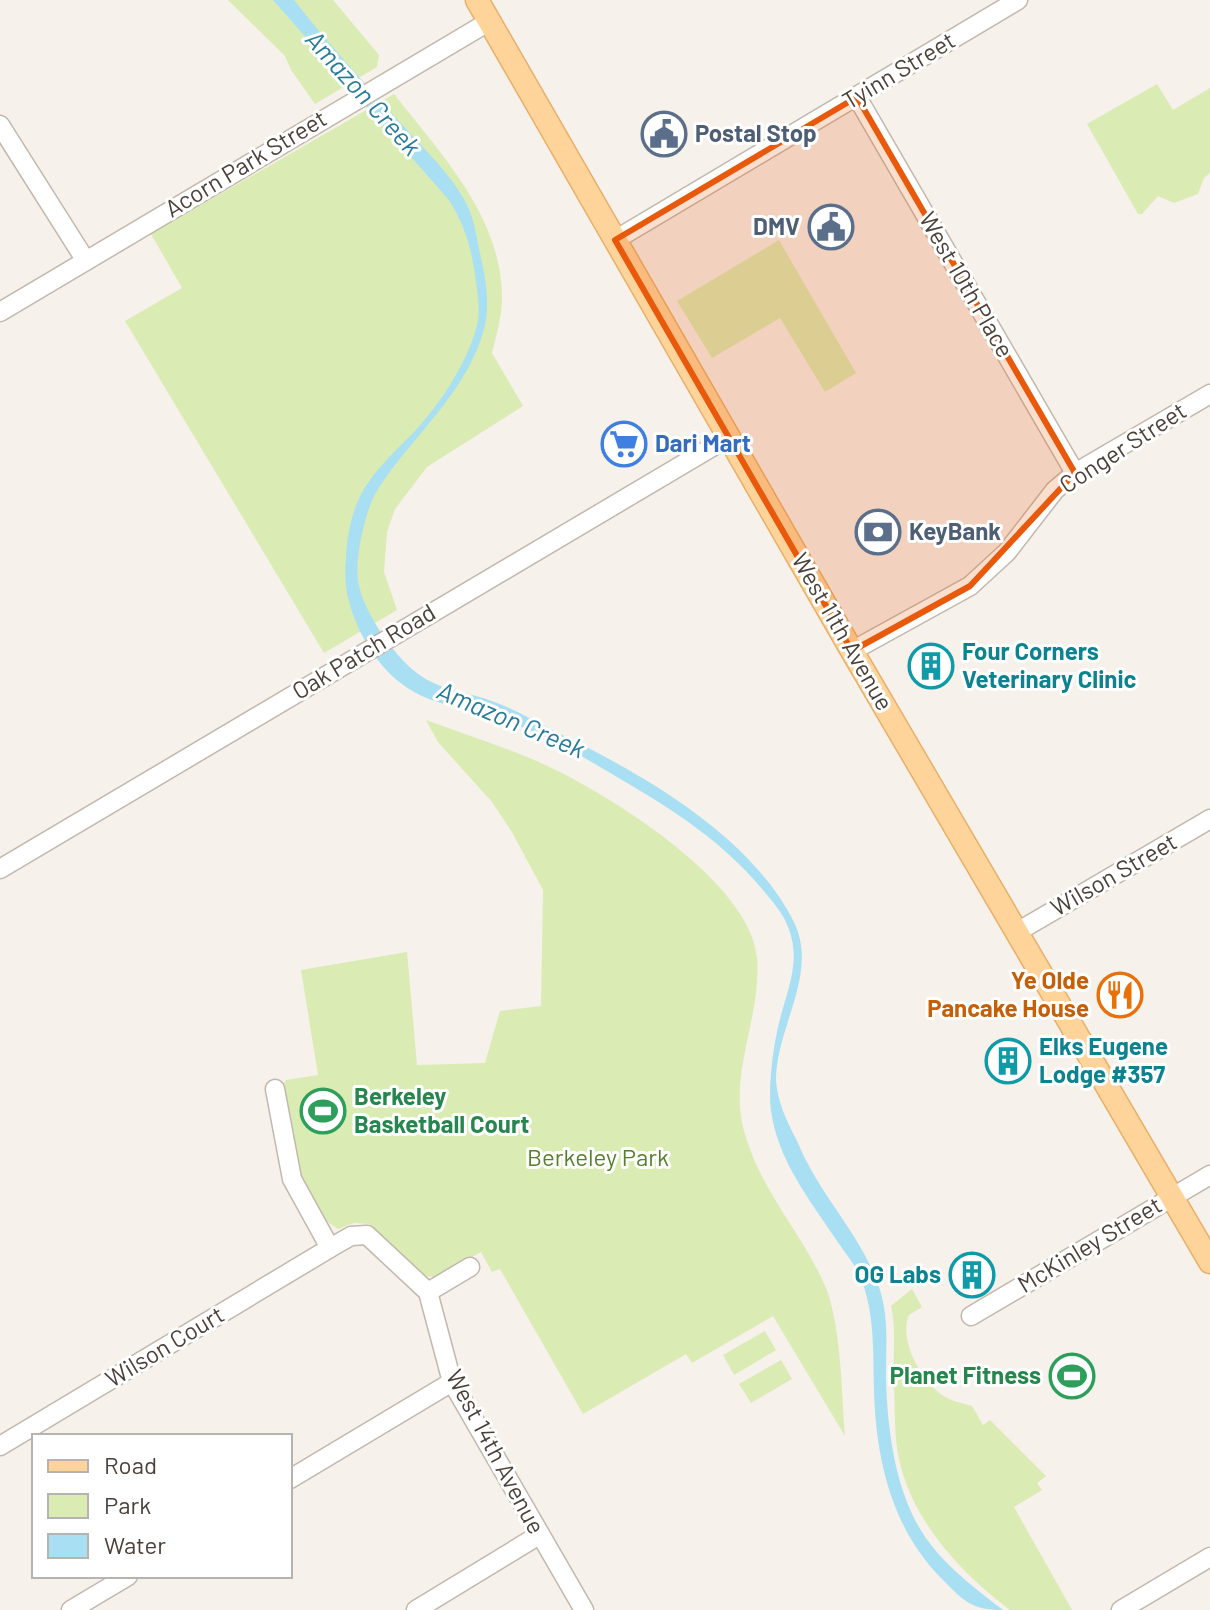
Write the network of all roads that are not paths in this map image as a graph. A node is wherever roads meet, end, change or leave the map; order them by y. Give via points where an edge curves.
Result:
1 (477, 0) edge
2 (1018, 0) edge
3 (490, 21) junction
4 (857, 97) junction
5 (0, 125) edge
6 (615, 240) junction
7 (86, 261) junction
8 (0, 312) edge
9 (1210, 394) edge
10 (729, 437) junction
11 (1075, 473) junction
12 (852, 651) junction
13 (1210, 819) edge
14 (0, 869) edge
15 (1017, 932) junction
16 (275, 1089) dead end
17 (1210, 1175) edge
18 (1172, 1197) junction
19 (330, 1248) junction
20 (1210, 1262) edge
21 (470, 1267) dead end
22 (428, 1292) junction
23 (971, 1316) dead end
24 (452, 1382) junction
25 (0, 1446) edge
26 (292, 1478) edge
27 (539, 1535) junction
28 (1210, 1557) edge
29 (125, 1578) edge
30 (71, 1610) edge
31 (416, 1610) edge
32 (584, 1610) edge
33 (1121, 1610) edge

1 - 3 main road, West 11th Avenue
2 - 4 street, Tyinn Street
3 - 6 main road, West 11th Avenue
3 - 7 street, Acorn Park Street
4 - 6 street, Tyinn Street
4 - 11 street, West 10th Place
5 - 7 street
6 - 10 main road, West 11th Avenue
7 - 8 street, Acorn Park Street
9 - 11 street, Conger Street
10 - 12 main road, West 11th Avenue
10 - 14 street, Oak Patch Road
11 - 12 street, Conger Street via 970,586
12 - 15 main road, West 11th Avenue
13 - 15 street, Wilson Street
15 - 18 main road, West 11th Avenue
16 - 19 street via 292,1179
17 - 18 street, McKinley Street
18 - 20 main road, West 11th Avenue
18 - 23 street, McKinley Street
19 - 22 street via 351,1236 367,1235
19 - 25 street, Wilson Court
21 - 22 street
22 - 24 street, West 14th Avenue
24 - 26 street
24 - 27 street, West 14th Avenue
27 - 31 street
27 - 32 street, West 14th Avenue
28 - 33 street
29 - 30 street

